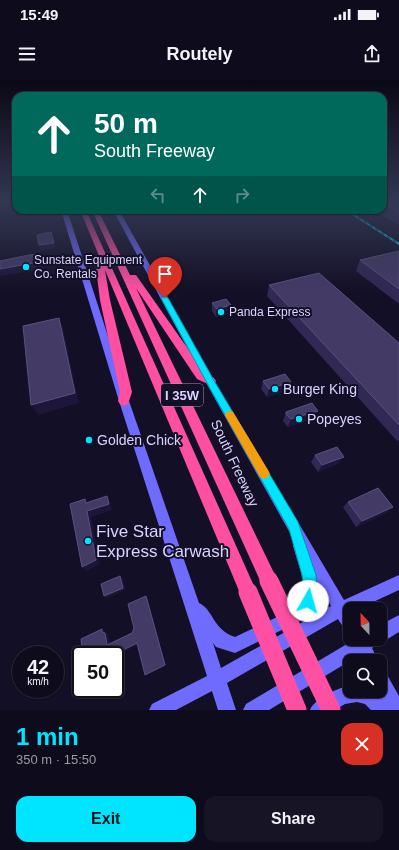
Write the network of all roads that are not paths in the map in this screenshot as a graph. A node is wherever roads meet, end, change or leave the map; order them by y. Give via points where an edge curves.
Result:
1 (71, 232) edge
2 (88, 232) edge
3 (92, 232) edge
4 (106, 232) edge
5 (128, 232) edge
6 (111, 244) junction
7 (210, 381) junction
8 (124, 401) junction
9 (294, 526) junction
10 (399, 582) edge
11 (190, 595) junction
12 (341, 609) junction
13 (343, 613) edge
14 (399, 623) edge
15 (387, 630) edge
16 (355, 646) edge
17 (218, 679) junction
18 (387, 692) edge
19 (158, 710) edge
20 (227, 710) edge
21 (252, 710) edge
22 (297, 710) edge
23 (319, 710) edge
24 (331, 710) edge
25 (382, 710) edge
26 (397, 710) edge

1 - 8 main road
2 - 8 highway via 100,265 105,300 126,392
3 - 22 highway, I 35W, bridge
4 - 6 highway, South Freeway / I 35W
5 - 7 main road, South Freeway
6 - 7 highway via 118,250 134,278 201,376
6 - 24 highway, South Freeway / I 35W, bridge
7 - 9 main road, South Freeway
8 - 11 main road
9 - 11 main road via 311,589 302,613 235,645 222,641 209,628
9 - 12 main road, South Freeway
10 - 12 main road
11 - 17 main road
12 - 13 main road, South Freeway
12 - 17 main road
14 - 15 main road
16 - 21 main road
17 - 19 main road
17 - 20 main road
18 - 26 main road
23 - 25 main road via 345,694 356,693 371,698

